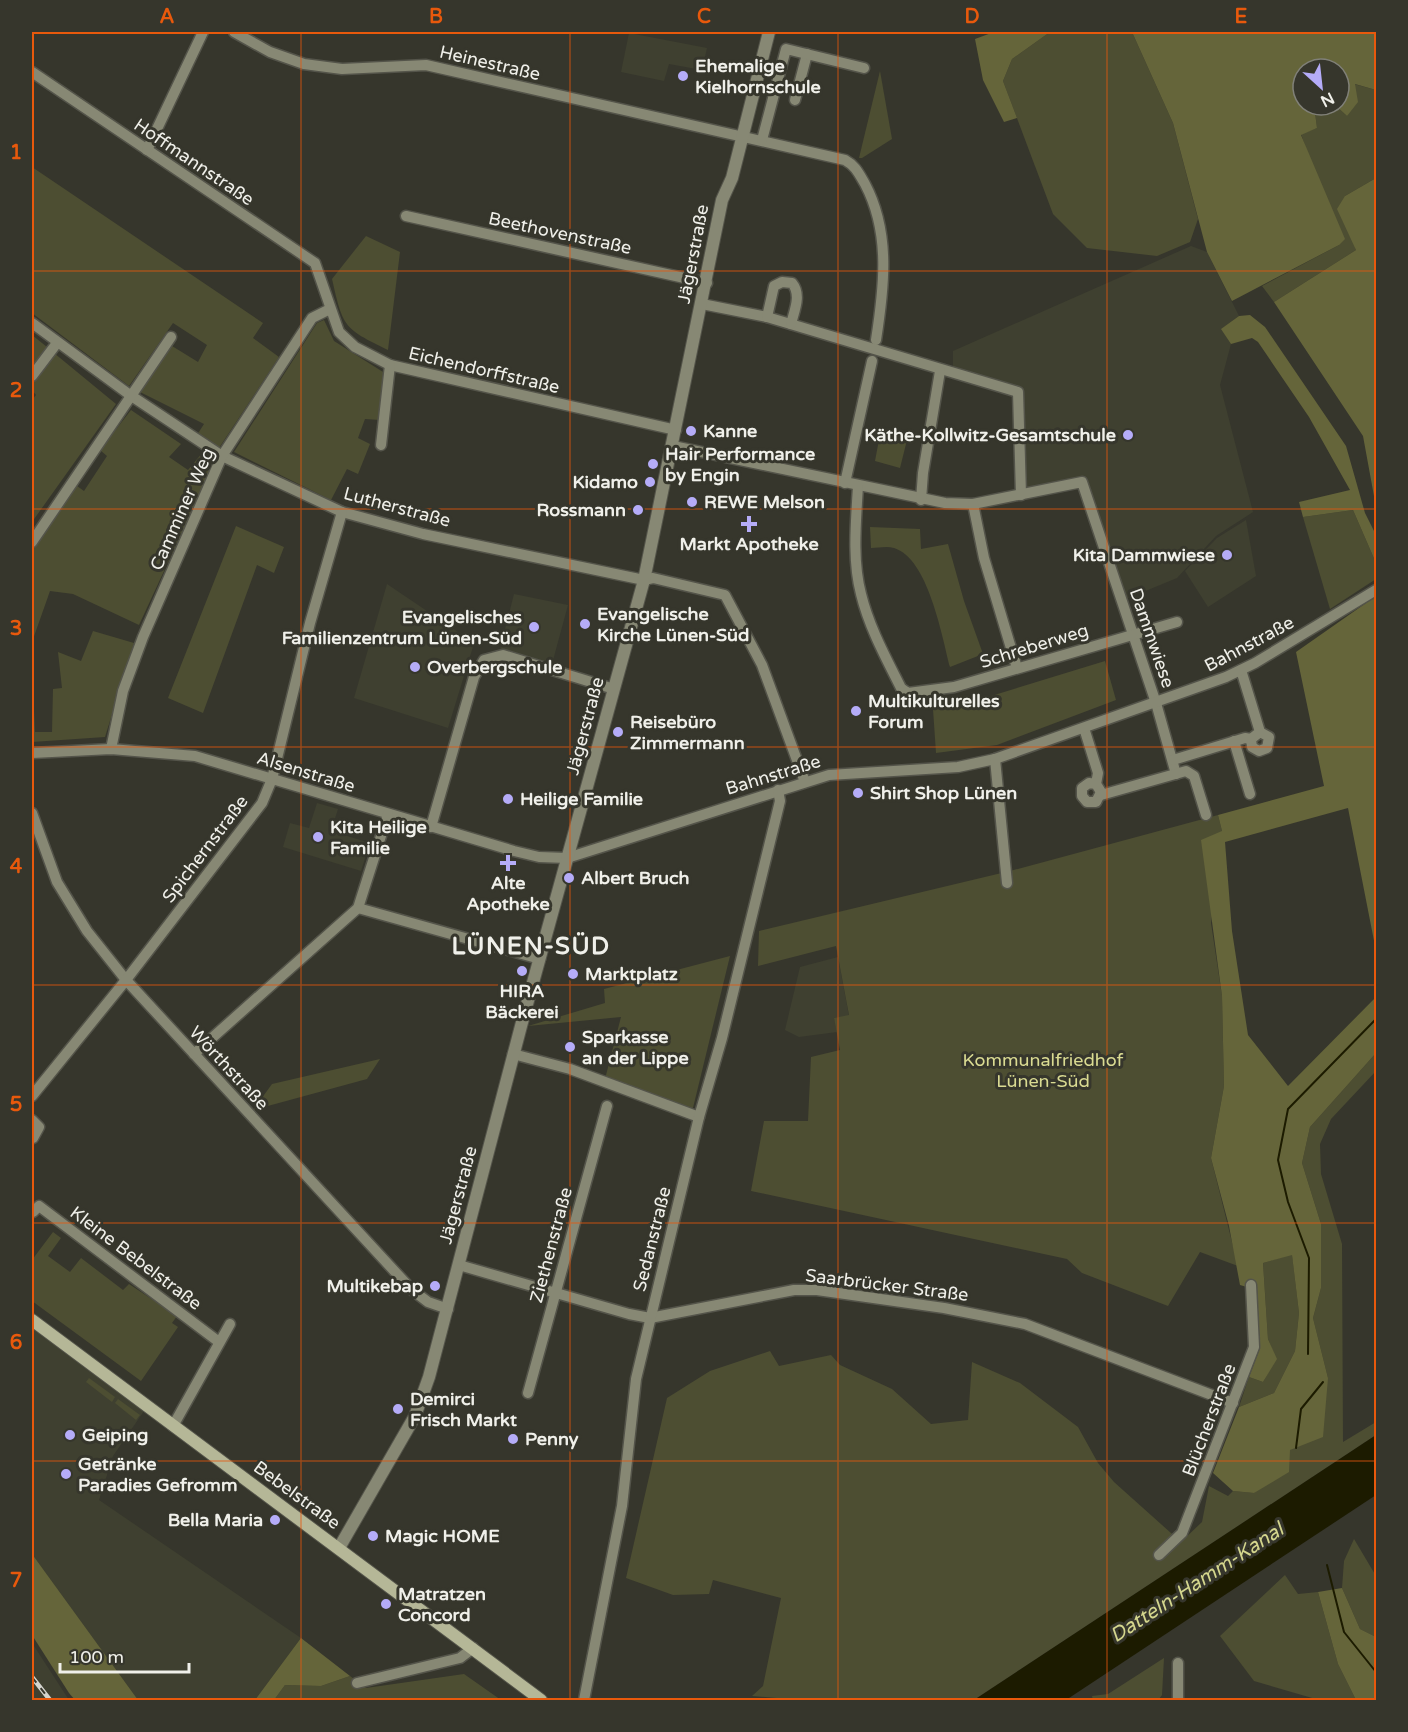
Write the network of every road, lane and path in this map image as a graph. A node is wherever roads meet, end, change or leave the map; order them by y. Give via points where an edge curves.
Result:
1 (203, 32) edge
2 (234, 32) edge
3 (769, 32) edge
4 (807, 54) junction
5 (864, 69) dead end
6 (32, 72) edge
7 (795, 100) dead end
8 (742, 135) junction
9 (762, 140) junction
10 (147, 150) junction
11 (406, 216) dead end
12 (707, 283) junction
13 (325, 289) joint
14 (702, 304) junction
15 (330, 309) junction
16 (767, 317) junction
17 (32, 323) edge
18 (791, 324) junction
19 (171, 337) dead end
20 (876, 340) dead end
21 (57, 343) junction
22 (872, 361) dead end
23 (390, 365) junction
24 (940, 371) junction
25 (32, 376) edge
26 (130, 395) junction
27 (676, 430) junction
28 (381, 445) dead end
29 (673, 446) junction
30 (222, 456) junction
31 (846, 483) junction
32 (858, 486) junction
33 (1021, 495) junction
34 (921, 500) junction
35 (973, 504) junction
36 (342, 512) junction
37 (32, 542) edge
38 (644, 580) junction
39 (1377, 590) edge
40 (1177, 622) dead end
41 (1133, 634) junction
42 (1017, 668) junction
43 (1241, 670) junction
44 (614, 689) junction
45 (1156, 703) junction
46 (1084, 728) junction
47 (1234, 741) junction
48 (111, 748) junction
49 (32, 753) edge
50 (994, 759) junction
51 (1173, 760) junction
52 (1176, 774) junction
53 (272, 779) junction
54 (805, 782) junction
55 (1096, 784) junction
56 (778, 790) junction
57 (1101, 795) junction
58 (1250, 795) dead end
59 (32, 813) edge
60 (388, 814) junction
61 (1206, 815) dead end
62 (431, 827) junction
63 (567, 858) junction
64 (1007, 883) dead end
65 (358, 908) junction
66 (540, 959) junction
67 (126, 981) junction
68 (194, 1054) junction
69 (513, 1054) junction
70 (32, 1096) edge
71 (607, 1106) dead end
72 (699, 1117) junction
73 (32, 1120) edge
74 (32, 1138) edge
75 (33, 1212) edge
76 (459, 1265) junction
77 (1251, 1285) dead end
78 (555, 1293) junction
79 (448, 1309) junction
80 (650, 1318) junction
81 (32, 1320) edge
82 (230, 1324) dead end
83 (219, 1342) junction
84 (528, 1393) dead end
85 (1233, 1403) junction
86 (173, 1426) junction
87 (339, 1548) junction
88 (1159, 1555) dead end
89 (473, 1648) junction
90 (1178, 1663) dead end
91 (357, 1683) dead end
92 (540, 1701) edge
93 (584, 1701) edge
94 (1178, 1701) edge

1 - 10 street
2 - 8 street, Heinestraße via 286,59 313,66 342,69 426,65
3 - 8 street, Jägerstraße
4 - 5 street
4 - 7 street
4 - 9 street via 786,49
6 - 10 street, Hoffmannstraße
8 - 9 street, Heinestraße
8 - 12 street, Jägerstraße via 732,178 722,200
9 - 20 street, Heinestraße via 845,160 859,172 879,221 884,252 885,282
10 - 13 street, Hoffmannstraße via 315,263
11 - 12 street, Beethovenstraße
12 - 14 street, Jägerstraße
13 - 15 street, Eichendorffstraße
14 - 16 street
14 - 27 street, Jägerstraße
15 - 23 street, Eichendorffstraße via 346,340
15 - 30 street, Camminer Weg via 312,318
16 - 18 street
16 - 18 street via 774,286 792,283 797,297
17 - 21 street, Lutherstraße
18 - 24 street via 916,360
19 - 26 street
21 - 25 street
21 - 26 street, Lutherstraße
22 - 31 street
23 - 27 street, Eichendorffstraße
23 - 28 street
24 - 33 street via 1018,392
24 - 34 street
26 - 30 street, Lutherstraße
26 - 37 street
27 - 29 street, Jägerstraße
29 - 31 street
29 - 38 street, Jägerstraße
30 - 36 street, Lutherstraße
30 - 48 street, Camminer Weg via 143,637 123,691
31 - 32 street
32 - 34 street
32 - 42 street, Schreberweg via 860,593 878,644 902,688 908,693 954,687
33 - 35 street
33 - 41 street, Dammwiese via 1082,482
34 - 35 street
35 - 42 street via 984,558
36 - 38 street, Lutherstraße
36 - 53 street, Spichernstraße
38 - 44 street, Jägerstraße
38 - 54 street, Lutherstraße via 653,578 725,595 762,665
39 - 43 street, Bahnstraße
40 - 41 street, Schreberweg
41 - 42 street, Schreberweg
41 - 45 street, Dammwiese
43 - 45 street, Bahnstraße
43 - 47 street via 1255,735
44 - 62 street via 503,656 484,660 472,683
44 - 63 street, Jägerstraße
45 - 46 street, Bahnstraße
45 - 51 street, Dammwiese
46 - 50 street, Bahnstraße
46 - 55 street via 1098,773
47 - 51 street
47 - 58 street
48 - 49 street, Alsenstraße
48 - 53 street, Alsenstraße via 188,755
50 - 54 street, Bahnstraße via 958,767 837,773
50 - 64 street
51 - 52 street, Dammwiese
52 - 57 street
52 - 61 street via 1186,771 1194,776
53 - 60 street, Alsenstraße
53 - 67 street, Spichernstraße via 251,819
54 - 56 street, Bahnstraße
55 - 57 street
55 - 57 street via 1085,785 1082,796 1091,803
56 - 63 street, Bahnstraße
56 - 72 street, Sedanstraße via 780,801 763,874
59 - 67 street, Wörthstraße via 57,882 87,931
60 - 62 street, Alsenstraße
60 - 65 street
62 - 63 street, Alsenstraße via 530,855
63 - 66 street, Jägerstraße
65 - 66 street
65 - 68 street
66 - 69 street, Jägerstraße
67 - 68 street, Wörthstraße
67 - 70 street, Spichernstraße
68 - 79 street, Wörthstraße via 411,1289 428,1302
69 - 72 street via 570,1069
69 - 76 street, Jägerstraße
71 - 78 street, Ziethenstraße
72 - 80 street, Sedanstraße
73 - 74 street via 39,1127
75 - 83 street, Kleine Bebelstraße via 39,1206
76 - 78 street, Saarbrücker Straße
76 - 79 street, Jägerstraße
77 - 85 street, Blücherstraße via 1254,1347
78 - 80 street, Saarbrücker Straße
78 - 84 street, Ziethenstraße
79 - 87 street, Jägerstraße via 420,1405
80 - 85 street, Saarbrücker Straße via 794,1290 944,1308 1025,1323
80 - 93 street, Sedanstraße via 636,1379 622,1506
81 - 86 main road, Bebelstraße
82 - 83 street
83 - 86 street
85 - 88 street, Blücherstraße via 1182,1533
86 - 87 main road, Bebelstraße
87 - 89 main road, Bebelstraße
89 - 91 street via 460,1658
89 - 92 main road, Bebelstraße
90 - 94 street

